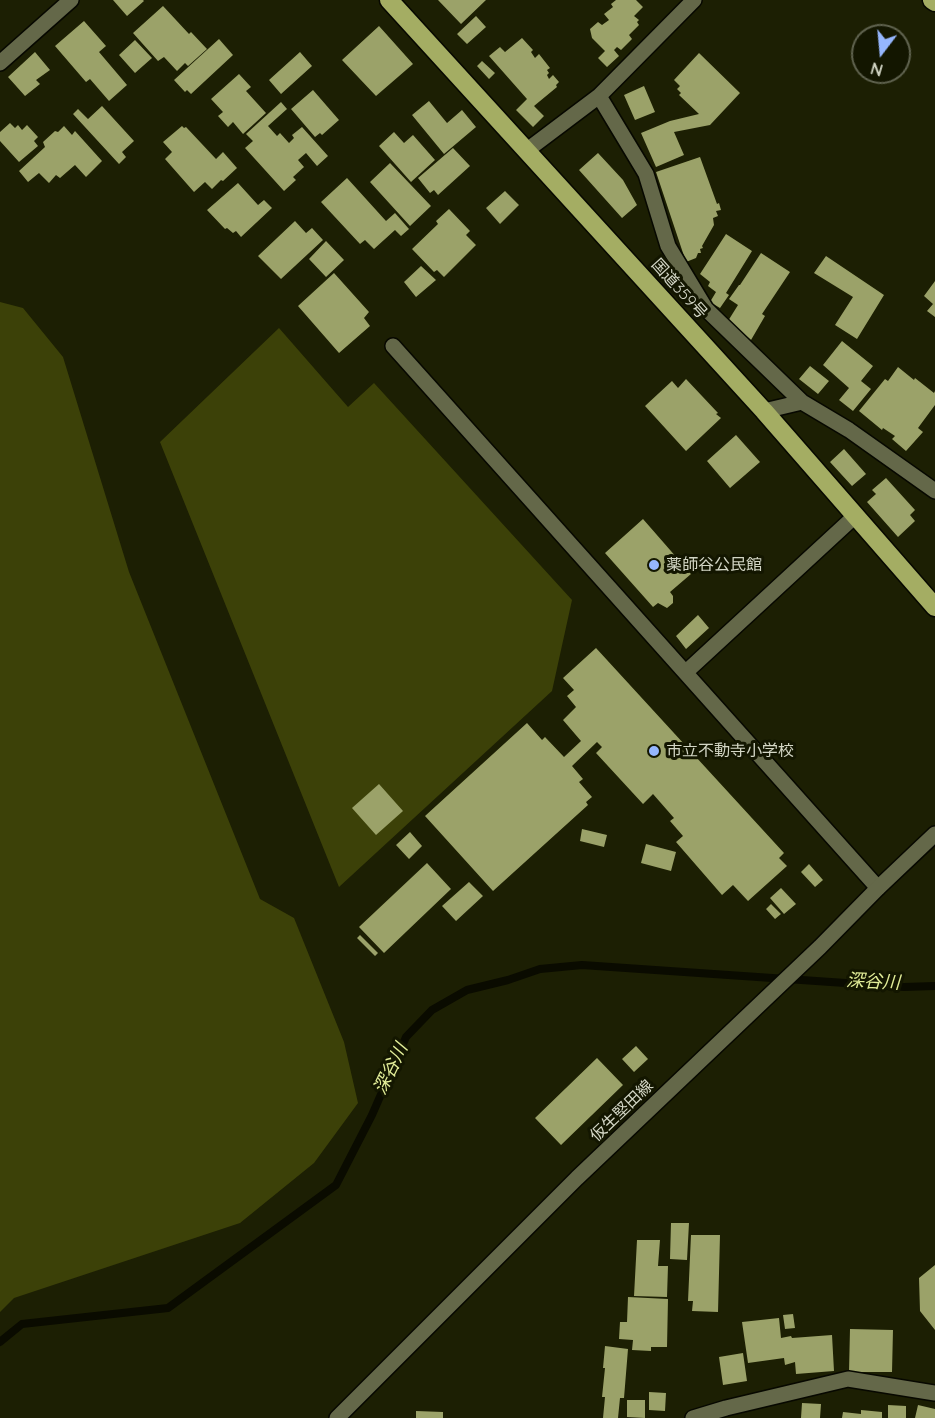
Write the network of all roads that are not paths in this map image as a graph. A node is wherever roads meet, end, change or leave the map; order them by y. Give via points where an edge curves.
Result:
1 (71, 0) edge
2 (389, 0) edge
3 (694, 0) edge
4 (0, 63) edge
5 (598, 96) junction
6 (526, 151) junction
7 (393, 346) dead end
8 (802, 402) junction
9 (764, 411) junction
10 (935, 491) edge
11 (855, 516) junction
12 (935, 607) edge
13 (686, 672) junction
14 (935, 834) edge
15 (878, 888) junction
16 (935, 1393) edge
17 (337, 1418) edge
18 (693, 1418) edge

1 - 4 street
2 - 6 highway, 国道359号
3 - 5 street
5 - 6 street
5 - 8 street via 646,174 668,246 706,309
6 - 9 highway, 国道359号
7 - 13 street
8 - 9 street
8 - 10 street
9 - 11 highway, 国道359号
11 - 12 highway, 国道359号
11 - 13 street
13 - 15 street
14 - 15 street, 仮生堅田線
15 - 17 street, 仮生堅田線 via 577,1178
16 - 18 street via 848,1379

